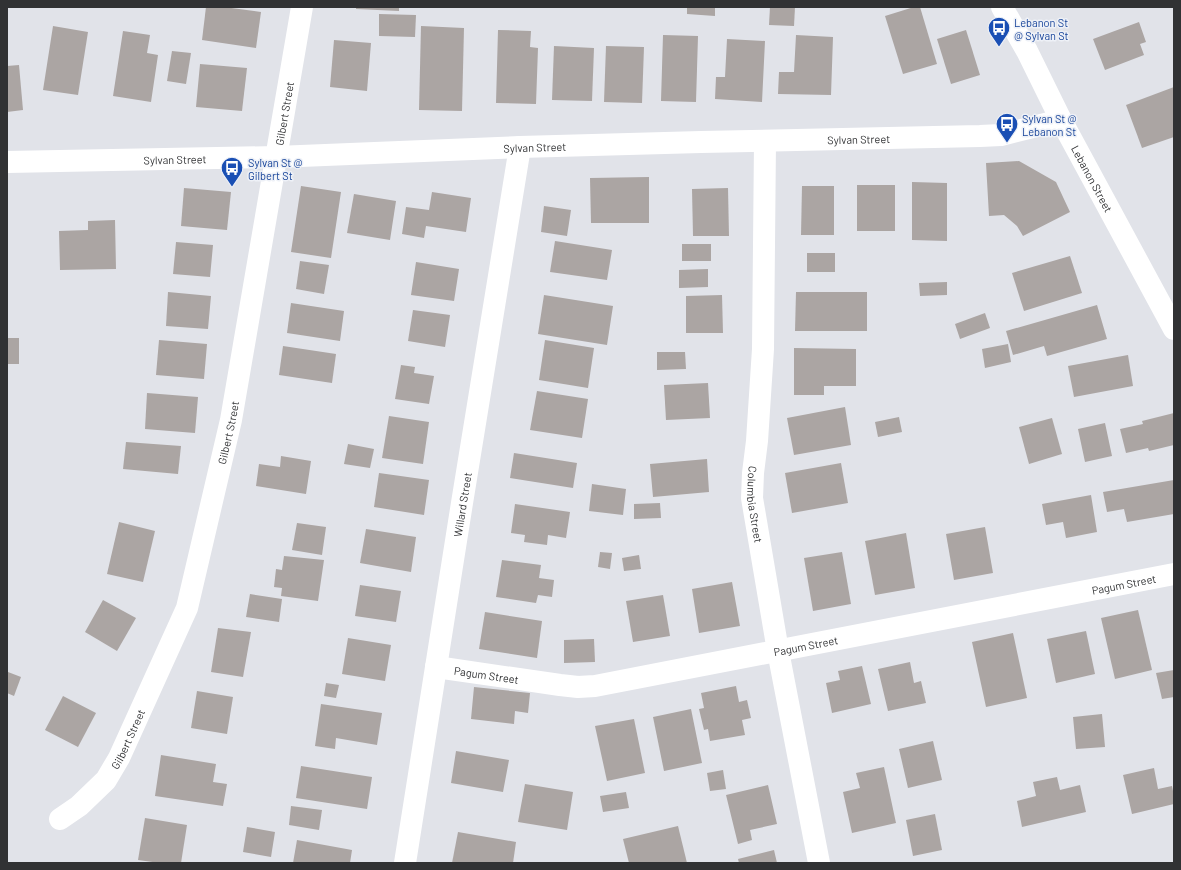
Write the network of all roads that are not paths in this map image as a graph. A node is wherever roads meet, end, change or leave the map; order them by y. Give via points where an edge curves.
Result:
1 (302, 7) edge
2 (1002, 7) edge
3 (1061, 120) junction
4 (765, 141) junction
5 (520, 147) junction
6 (276, 157) junction
7 (7, 162) edge
8 (1174, 329) edge
9 (1174, 574) edge
10 (778, 651) junction
11 (436, 667) junction
12 (60, 819) dead end
13 (405, 863) edge
14 (819, 863) edge

1 - 6 street, Gilbert Street
2 - 3 street, Lebanon Street
3 - 4 street, Sylvan Street via 1001,135
3 - 8 street, Lebanon Street
4 - 5 street, Sylvan Street
4 - 10 street, Columbia Street via 763,349 752,498
5 - 6 street, Sylvan Street
5 - 11 street, Willard Street
6 - 7 street, Sylvan Street
6 - 12 street, Gilbert Street via 231,420 187,608 119,758 106,780 80,806
9 - 10 street, Pagum Street
10 - 11 street, Pagum Street via 595,686 578,687
10 - 14 street, Columbia Street
11 - 13 street, Willard Street

